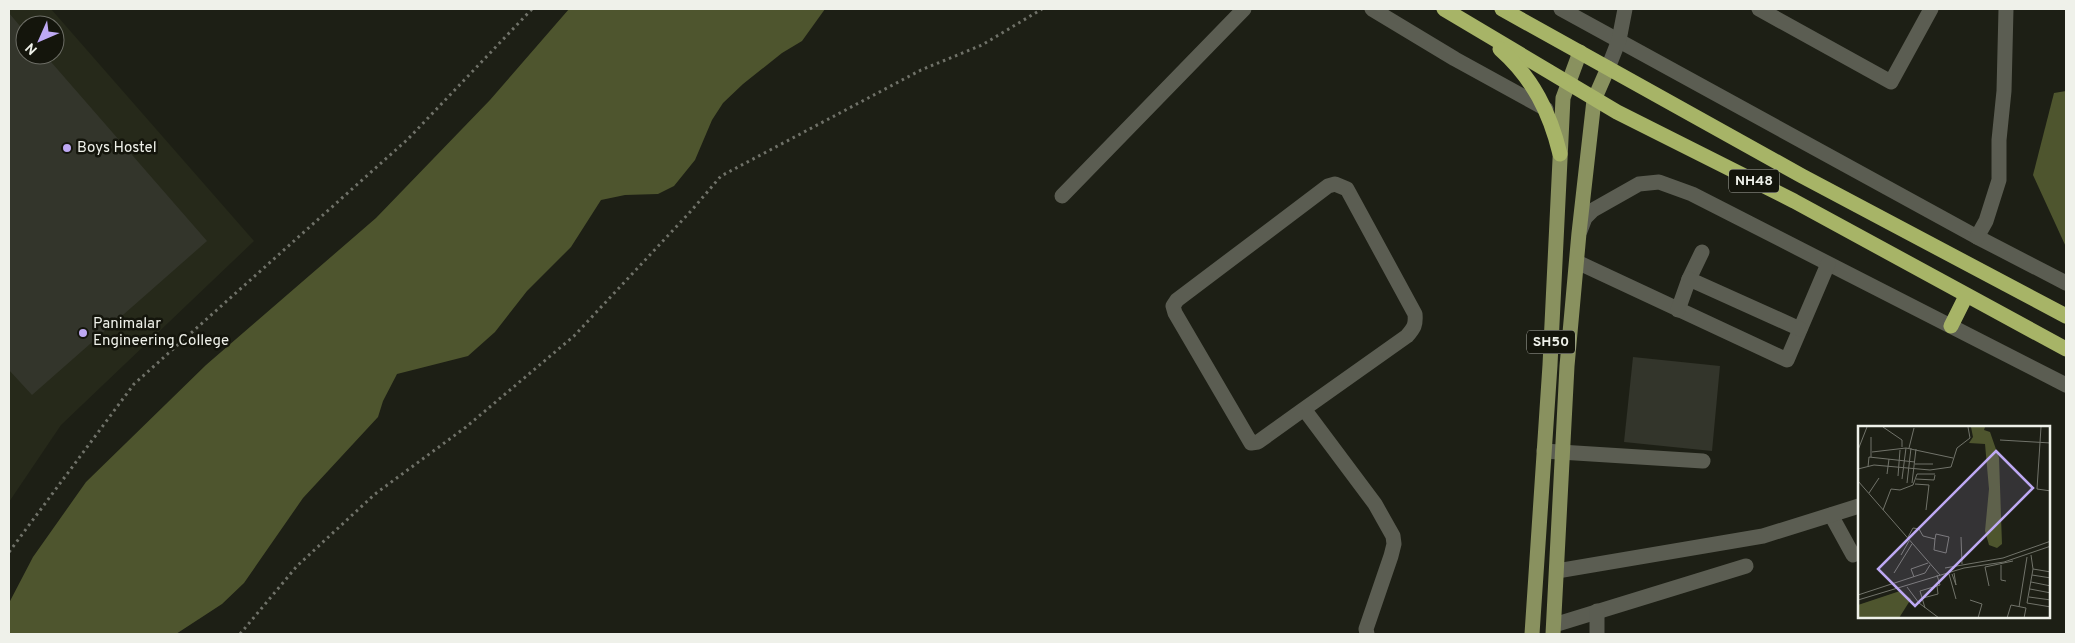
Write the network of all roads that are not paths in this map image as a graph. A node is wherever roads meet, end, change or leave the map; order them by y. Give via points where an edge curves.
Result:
1 (1244, 9) edge
2 (1372, 9) edge
3 (1444, 9) edge
4 (1502, 9) edge
5 (1561, 9) edge
6 (1625, 9) edge
7 (1760, 9) edge
8 (1931, 9) edge
9 (2006, 9) edge
10 (1471, 23) junction
11 (1619, 40) junction
12 (1580, 52) junction
13 (1608, 68) junction
14 (1567, 83) junction
15 (1594, 100) junction
16 (1546, 109) junction
17 (1560, 154) junction
18 (1062, 196) dead end
19 (1579, 234) junction
20 (1977, 237) junction
21 (1702, 252) dead end
22 (1577, 262) junction
23 (1828, 264) junction
24 (1690, 279) junction
25 (2066, 283) edge
26 (1966, 296) junction
27 (1678, 310) junction
28 (2066, 316) edge
29 (1951, 326) junction
30 (1800, 329) junction
31 (2066, 350) edge
32 (2066, 385) edge
33 (1304, 410) junction
34 (1544, 451) junction
35 (1563, 453) junction
36 (1703, 461) dead end
37 (1858, 506) edge
38 (1831, 515) junction
39 (1853, 555) dead end
40 (1746, 566) dead end
41 (1556, 571) junction
42 (1597, 611) junction
43 (1553, 630) edge
44 (1367, 634) edge
45 (1532, 634) edge
46 (1597, 634) edge

1 - 18 street
2 - 16 street
3 - 10 highway, NH48
4 - 12 highway, NH48
5 - 11 street
6 - 11 street
7 - 8 street via 1892,82
9 - 20 street via 2004,91 1998,140 1999,180 1986,221
10 - 14 highway, NH48
10 - 16 highway via 1519,68
11 - 13 street
11 - 20 street
12 - 13 highway, NH48
12 - 14 main road, SH50
13 - 15 main road, SH50
13 - 28 highway, NH48
14 - 15 highway, NH48
14 - 17 main road, SH50 via 1563,98
15 - 19 main road, SH50
15 - 26 highway, NH48 via 1794,201
16 - 17 highway
17 - 34 main road, SH50
19 - 22 main road, SH50
19 - 23 street via 1585,218 1593,210 1639,184 1659,182 1692,194
20 - 25 street
21 - 24 street
22 - 27 street
22 - 35 main road, SH50
23 - 29 street
23 - 30 street
24 - 27 street
24 - 30 street
26 - 29 highway
26 - 31 highway, NH48
27 - 30 street via 1787,360
29 - 32 street
33 - 33 street via 1406,336 1416,323 1415,314 1347,189 1335,184 1328,186 1173,306 1251,443 1258,442
33 - 44 street via 1375,504 1393,536 1391,556
34 - 35 street
34 - 45 main road, SH50
35 - 36 street
35 - 41 main road, SH50
37 - 38 street
38 - 39 street
38 - 41 street via 1763,536
40 - 42 street
41 - 43 main road, SH50
42 - 43 street
42 - 46 street

